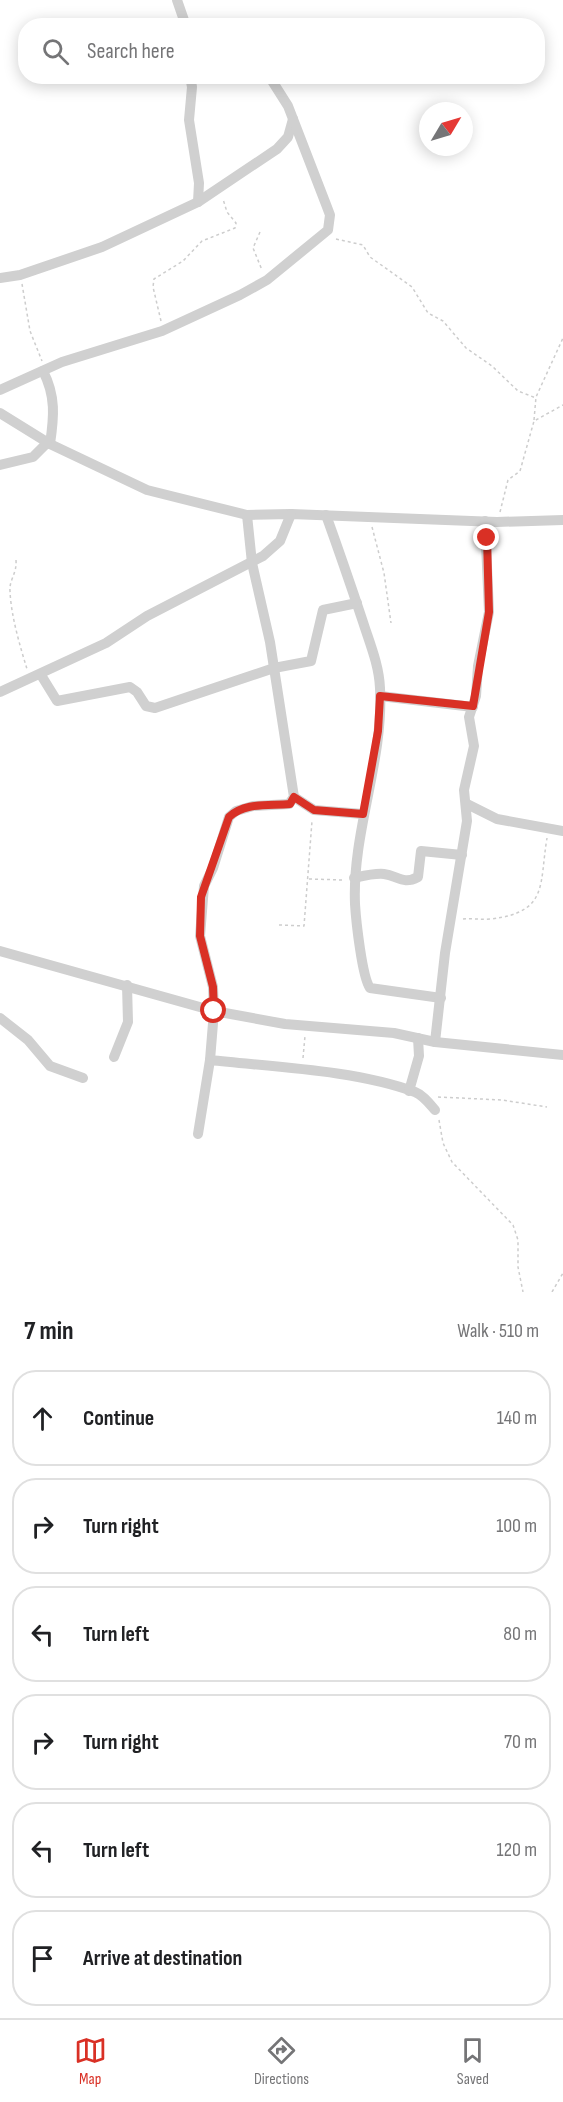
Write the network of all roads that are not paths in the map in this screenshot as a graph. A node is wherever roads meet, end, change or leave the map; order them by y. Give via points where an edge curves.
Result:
1 (177, 0) edge
2 (183, 18) edge
3 (191, 84) edge
4 (273, 84) edge
5 (293, 119) junction
6 (285, 142) junction
7 (302, 144) junction
8 (198, 202) junction
9 (0, 278) edge
10 (44, 370) junction
11 (0, 390) edge
12 (0, 413) edge
13 (49, 444) junction
14 (0, 465) edge
15 (291, 514) junction
16 (247, 515) junction
17 (326, 515) junction
18 (563, 520) edge
19 (491, 521) junction
20 (252, 563) junction
21 (357, 603) junction
22 (274, 668) junction
23 (36, 677) junction
24 (0, 692) edge
25 (380, 696) junction
26 (473, 706) junction
27 (294, 797) junction
28 (467, 804) junction
29 (363, 814) junction
30 (563, 831) edge
31 (462, 855) junction
32 (354, 878) junction
33 (0, 951) edge
34 (127, 985) junction
35 (441, 998) junction
36 (214, 1011) junction
37 (0, 1018) edge
38 (418, 1038) junction
39 (435, 1042) junction
40 (563, 1055) edge
41 (114, 1057) dead end
42 (210, 1060) junction
43 (83, 1078) dead end
44 (409, 1091) junction
45 (435, 1110) road end
46 (198, 1134) dead end

1 - 2 street
3 - 8 street via 189,120 199,183
4 - 5 street
5 - 6 street
5 - 7 street
6 - 7 street
6 - 8 street
7 - 10 street via 330,215 328,230 320,238 267,280 162,331
8 - 9 street via 102,247
10 - 11 street
10 - 13 street via 54,406
12 - 13 street
13 - 14 street via 33,457
13 - 16 street via 147,490
15 - 16 street
15 - 17 street
15 - 20 street via 280,541
16 - 20 street
17 - 19 street
17 - 21 street
18 - 19 street
19 - 26 street via 489,612
20 - 22 street
20 - 23 street
21 - 22 street via 323,610 311,661
21 - 25 street via 376,663
22 - 23 street via 185,700 150,708 130,687 57,701
22 - 27 street
23 - 24 street
25 - 26 street
25 - 29 street via 378,731
26 - 28 street via 469,724 474,746 465,780
27 - 29 street via 314,810
27 - 36 street via 290,804 253,806 229,817 201,897 200,936 213,987
28 - 30 street via 497,819
28 - 31 street
29 - 32 street
31 - 32 street via 421,851 418,877 412,880 399,881 384,874
31 - 35 street
32 - 35 street via 356,924 368,986
33 - 34 street
34 - 36 street
34 - 41 street via 128,1022
35 - 39 street
36 - 38 street
36 - 42 street
37 - 43 street via 28,1040 50,1066
38 - 39 street
38 - 44 street via 418,1062
39 - 40 street
42 - 44 street via 302,1068
42 - 46 street
44 - 45 street via 422,1096

